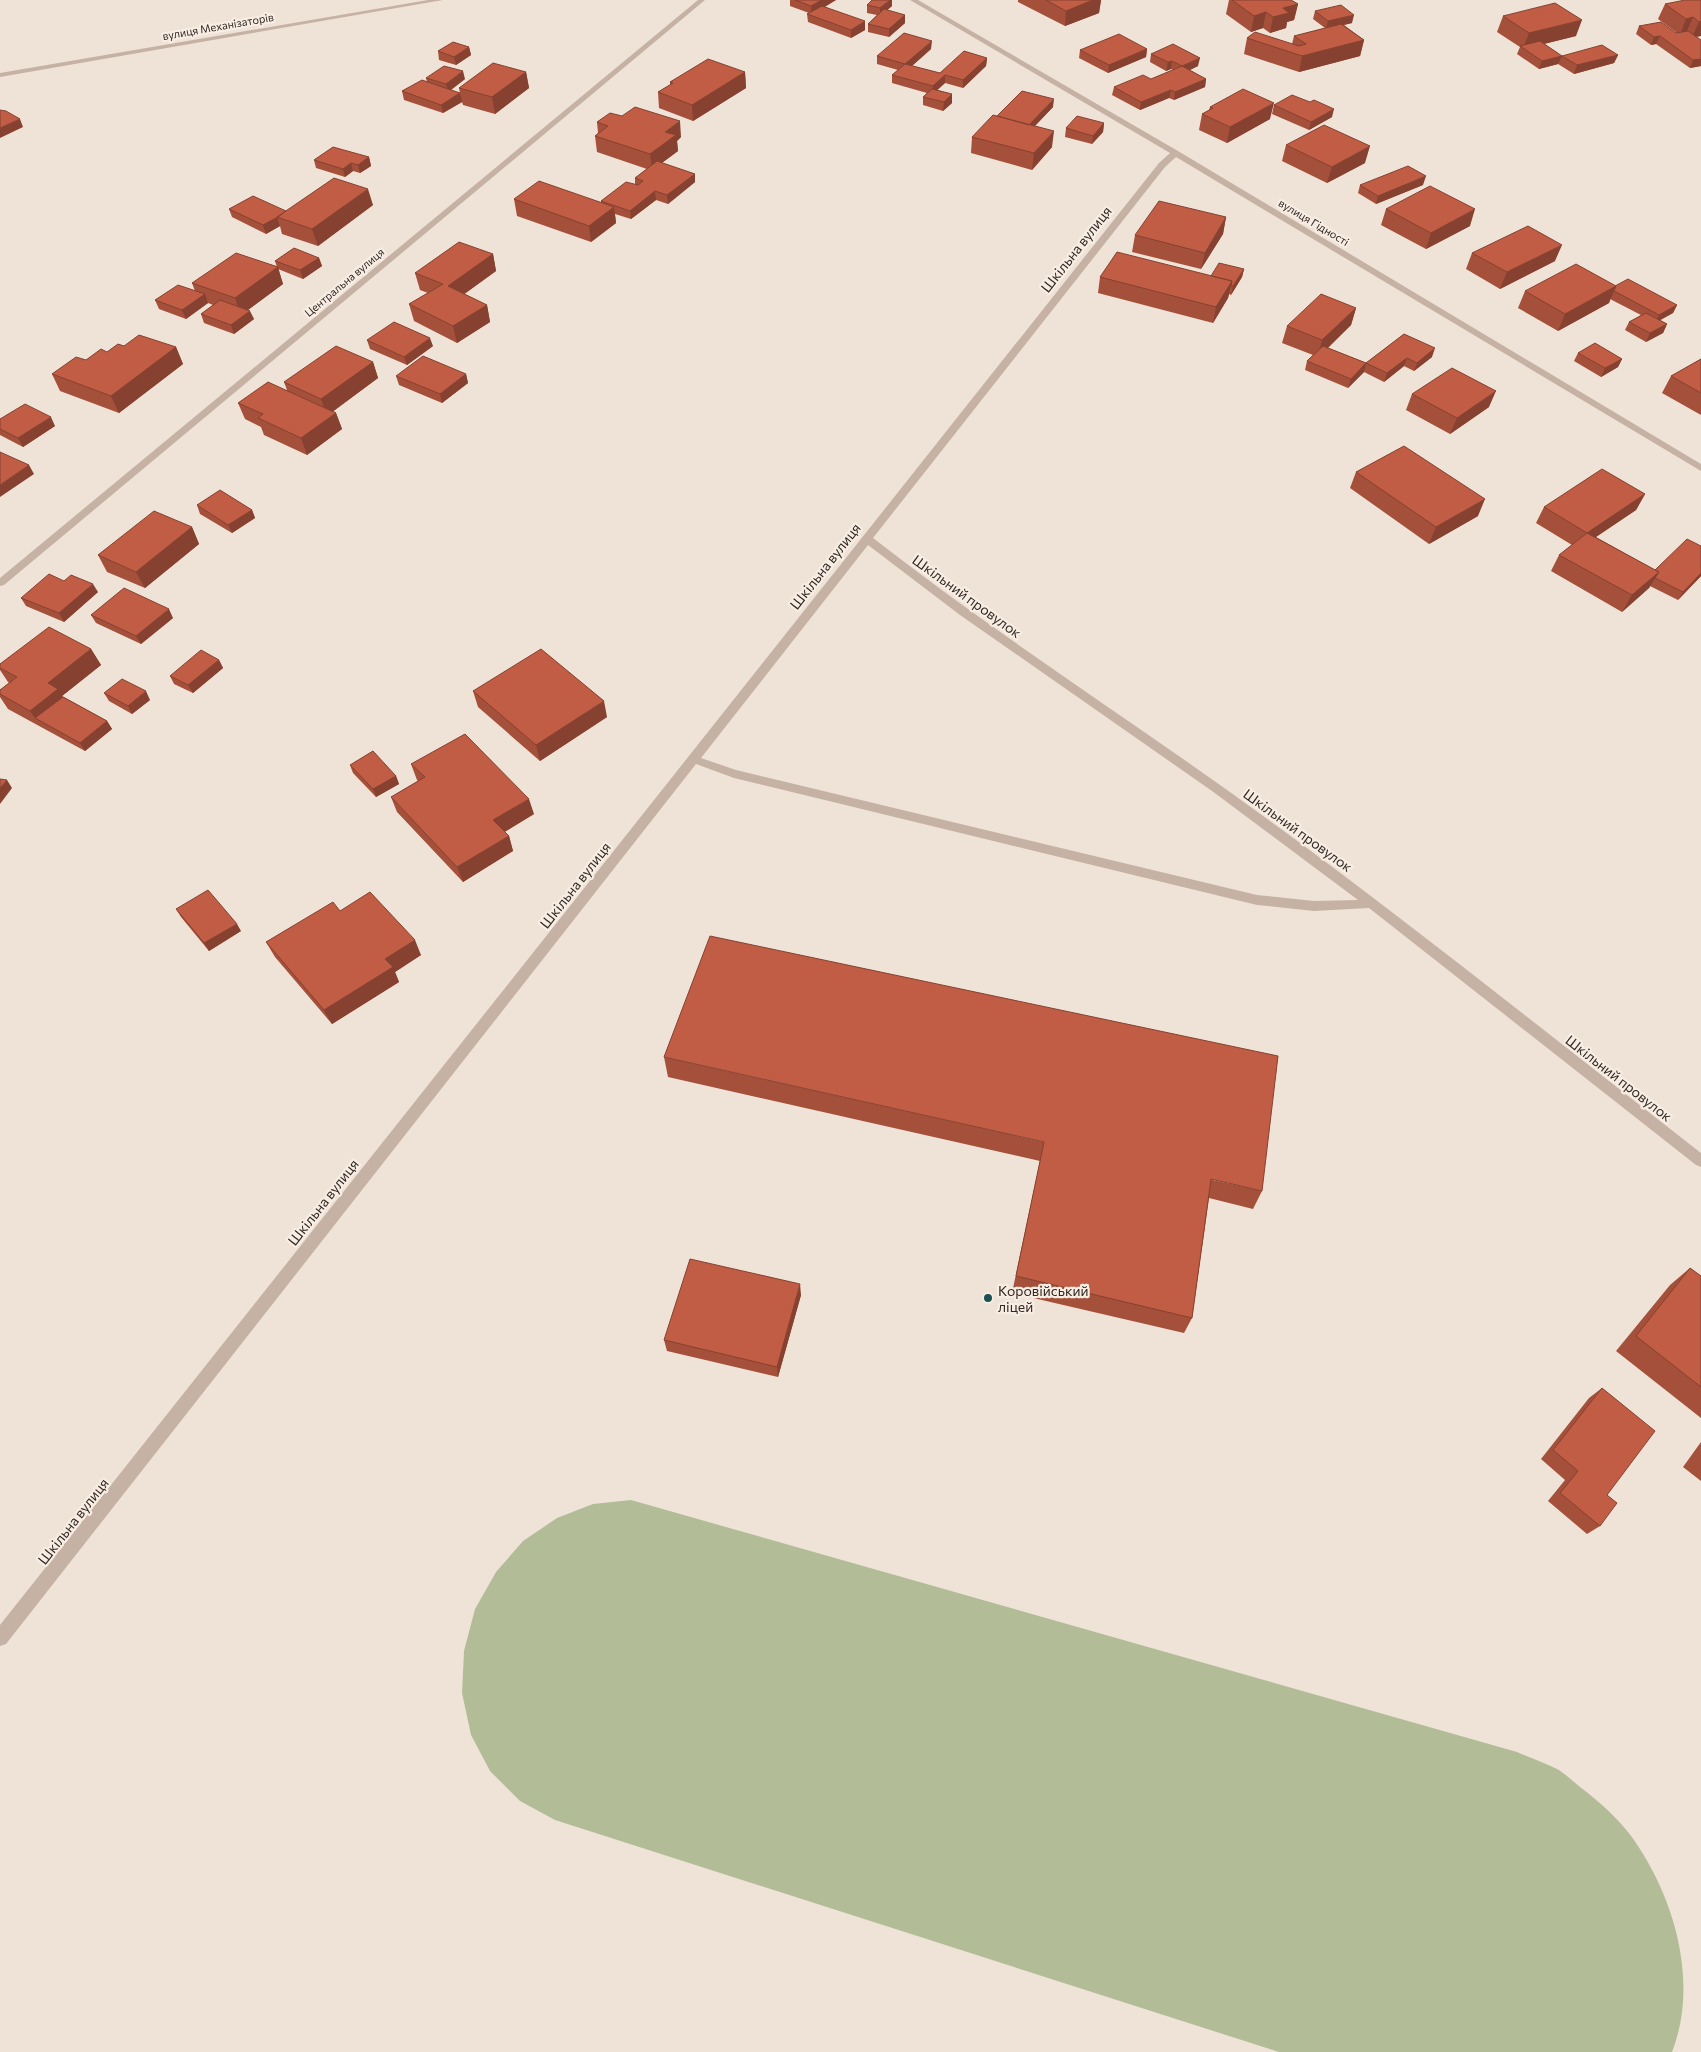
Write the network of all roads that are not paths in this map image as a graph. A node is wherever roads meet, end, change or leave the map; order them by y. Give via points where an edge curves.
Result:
1 (440, 0) edge
2 (702, 0) edge
3 (913, 0) edge
4 (0, 75) edge
5 (1175, 153) junction
6 (1701, 468) edge
7 (866, 538) junction
8 (0, 583) edge
9 (694, 759) junction
10 (1370, 903) junction
11 (1701, 1161) edge
12 (0, 1638) edge

1 - 4 street, вулиця Механізаторів
2 - 8 street, Центральна вулиця
3 - 5 street, вулиця Гідності
5 - 6 street, вулиця Гідності
5 - 7 street, Шкільна вулиця via 1162,165
7 - 9 street, Шкільна вулиця
7 - 10 street, Шкільний провулок via 926,586 1265,823
9 - 10 street via 743,776 1257,900 1320,908
9 - 12 street, Шкільна вулиця
10 - 11 street, Шкільний провулок

